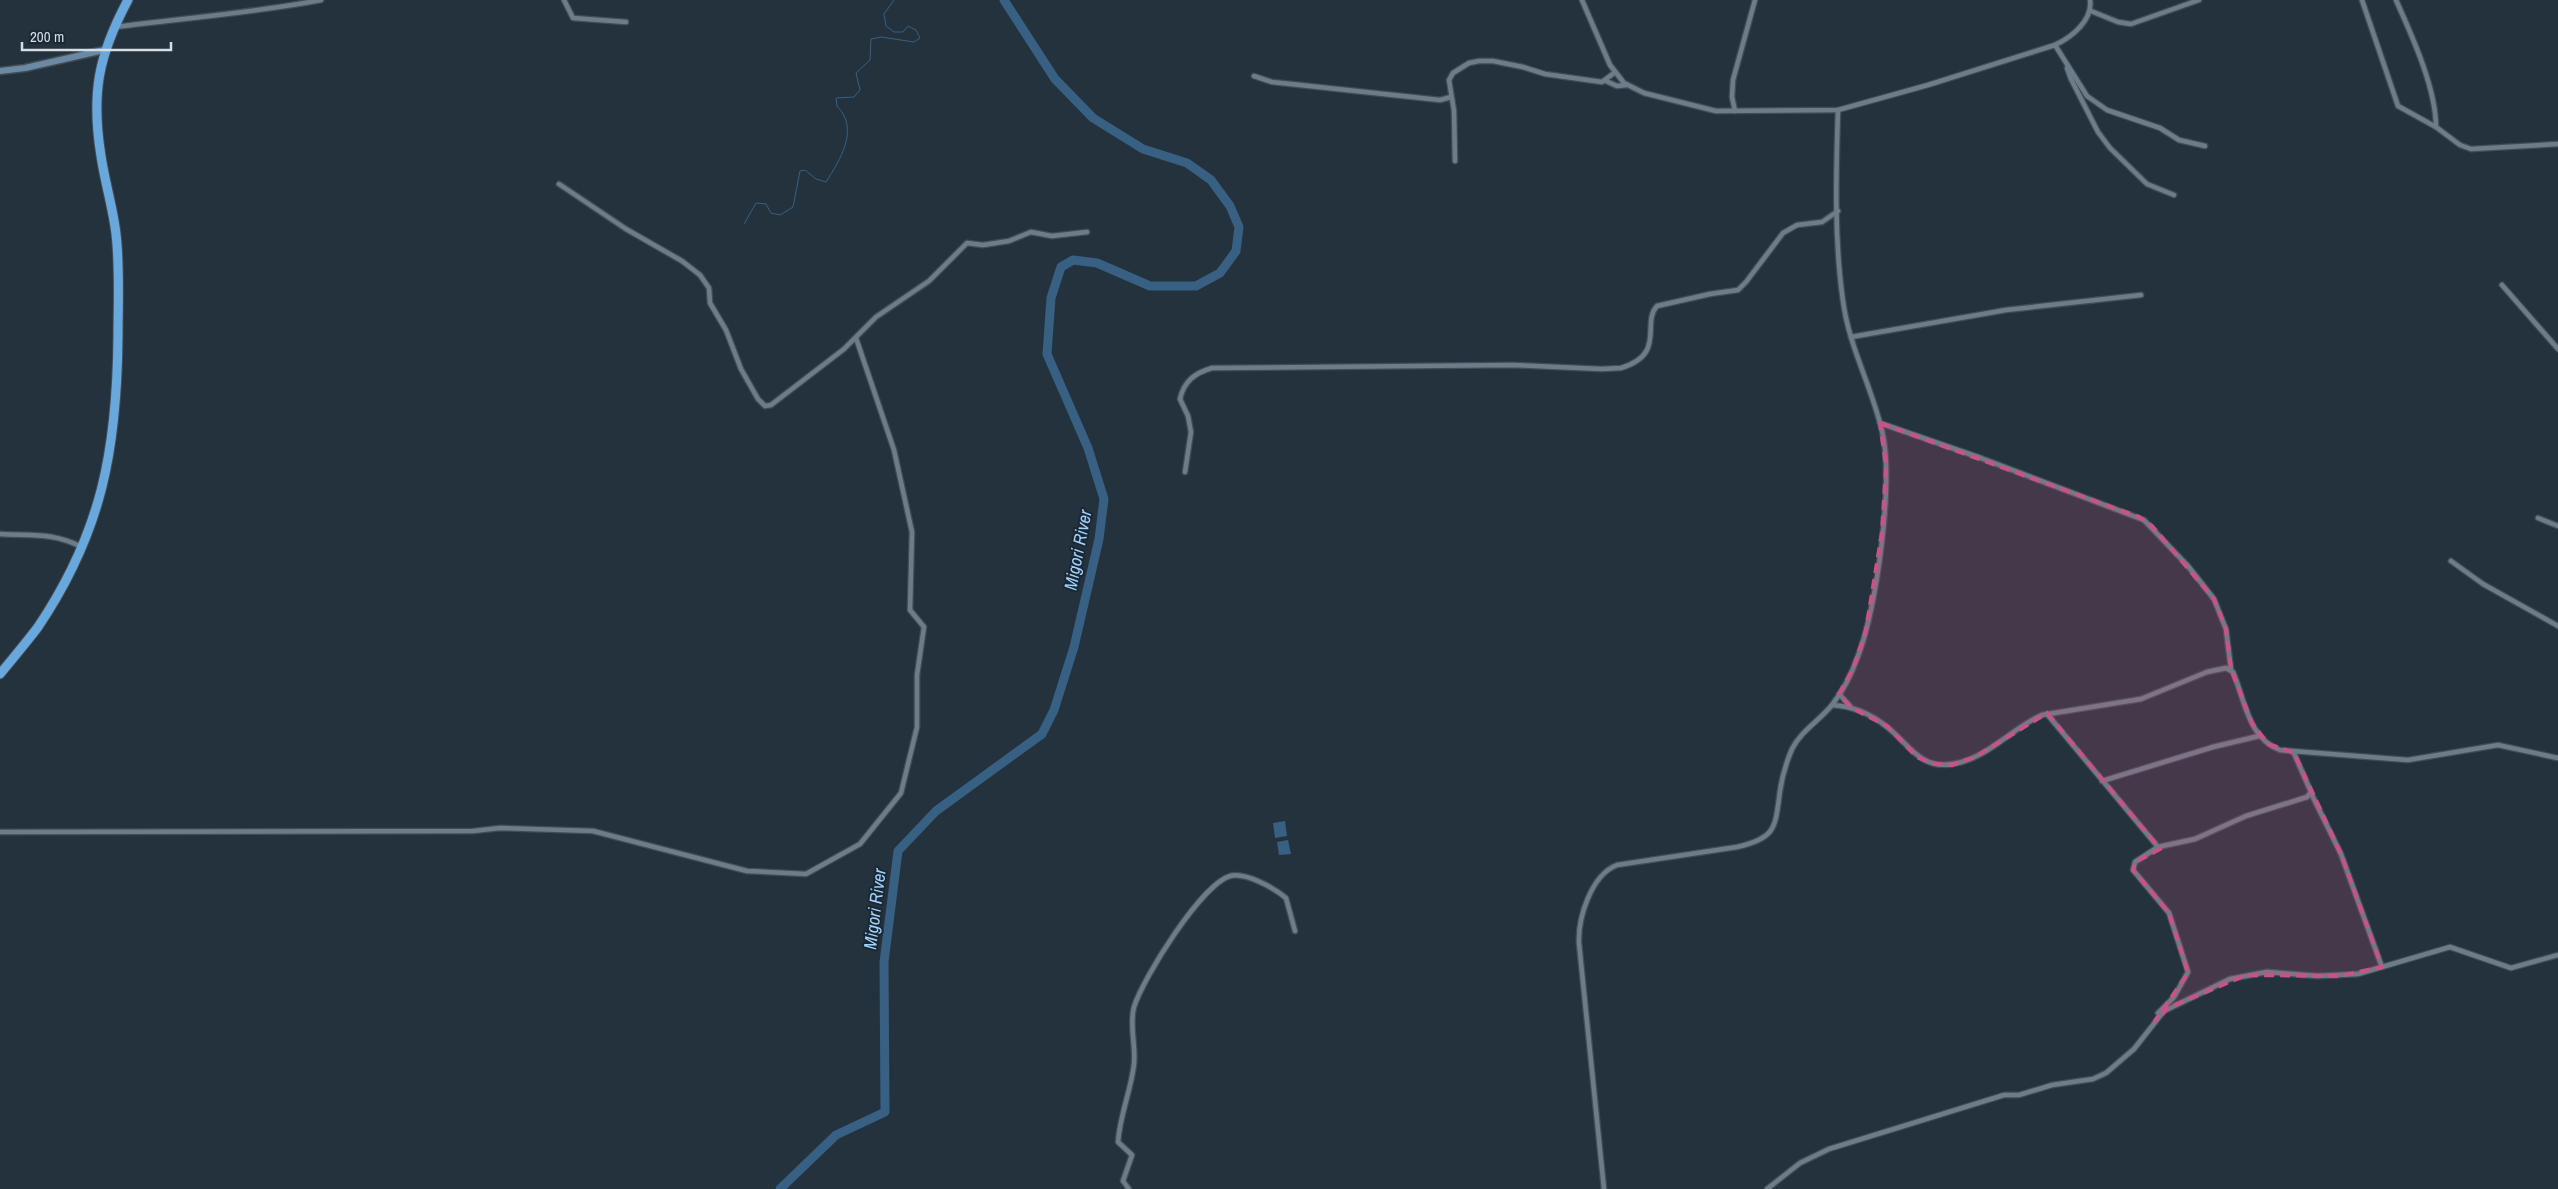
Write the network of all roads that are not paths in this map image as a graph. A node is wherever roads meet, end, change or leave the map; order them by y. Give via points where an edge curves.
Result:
1 (128, 0) edge
2 (321, 0) edge
3 (564, 0) edge
4 (1582, 0) edge
5 (1756, 0) edge
6 (2090, 0) edge
7 (2199, 0) edge
8 (2362, 0) edge
9 (2396, 0) edge
10 (2091, 11) junction
11 (626, 22) dead end
12 (113, 28) junction
13 (2055, 45) junction
14 (104, 50) junction
15 (2067, 66) junction
16 (0, 71) edge
17 (1614, 72) junction
18 (1254, 76) dead end
19 (1606, 81) junction
20 (1628, 86) junction
21 (1451, 96) junction
22 (1838, 110) junction
23 (1735, 111) junction
24 (2436, 127) junction
25 (2558, 144) edge
26 (2204, 146) dead end
27 (1455, 161) dead end
28 (559, 184) dead end
29 (2174, 195) dead end
30 (1838, 211) junction
31 (1087, 232) dead end
32 (2502, 285) dead end
33 (2142, 295) dead end
34 (1850, 337) junction
35 (856, 338) junction
36 (2558, 349) edge
37 (1880, 423) junction
38 (1185, 472) dead end
39 (2538, 518) dead end
40 (2558, 526) edge
41 (0, 534) edge
42 (82, 547) junction
43 (2451, 561) dead end
44 (2558, 626) edge
45 (2231, 669) junction
46 (0, 674) edge
47 (1839, 694) junction
48 (1832, 706) junction
49 (1850, 707) junction
50 (2047, 714) junction
51 (2259, 736) junction
52 (2294, 753) junction
53 (2558, 758) edge
54 (2102, 781) junction
55 (2311, 794) junction
56 (0, 832) edge
57 (2158, 847) junction
58 (1295, 931) dead end
59 (2558, 955) edge
60 (2382, 967) junction
61 (2155, 1021) junction
62 (1129, 1189) edge
63 (1604, 1189) edge
64 (1767, 1189) edge

1 - 12 highway
2 - 12 street
3 - 11 street via 573,18
4 - 17 street
5 - 23 street via 1733,80
6 - 10 street
7 - 10 street via 2131,24
8 - 24 street via 2398,106
9 - 24 street via 2424,72
10 - 13 street via 2078,29
12 - 14 highway
13 - 15 street
13 - 22 street
14 - 16 street
14 - 42 highway via 96,118 118,254 116,398 104,482
15 - 26 street via 2087,96 2099,106 2160,128 2179,140
15 - 29 street via 2098,132 2110,148 2147,184
17 - 19 street
17 - 20 street
18 - 21 street via 1272,82 1357,93 1440,100
19 - 20 street
19 - 21 street via 1545,74 1523,66 1479,61 1464,66 1451,76
20 - 23 street via 1699,108
21 - 27 street
22 - 23 street
22 - 30 street
24 - 25 street via 2460,145 2472,149
28 - 35 street via 700,275 709,288 710,303 726,330 741,368 764,405 771,404
30 - 34 street via 1841,285
30 - 38 street via 1822,222 1797,225 1783,233 1738,290 1657,306 1652,314 1649,345 1638,360 1621,368 1360,365 1212,368 1199,372 1189,379 1180,399 1191,432
31 - 35 street via 1052,236 1031,232 1009,241 980,245 967,243 929,281 876,317
32 - 36 street
33 - 34 street via 2006,310
34 - 37 street
35 - 56 street via 894,450 912,532 910,610 924,627 917,675 917,727 901,793 860,844 806,874 747,871 593,830
37 - 45 street via 1999,464 2144,520 2214,599 2226,629
37 - 47 street via 1886,466 1883,525 1876,572 1859,654
39 - 40 street
41 - 42 street via 48,535
42 - 46 highway via 37,628
43 - 44 street via 2483,584
45 - 50 street via 2207,672 2141,699
45 - 51 street
47 - 48 street
47 - 49 street
48 - 49 street
48 - 63 street via 1795,744 1781,780 1777,820 1766,836 1737,847 1617,865 1604,873 1593,890 1581,922 1579,943
49 - 50 street via 1887,726 1921,760 1944,765 1975,757 2030,721
50 - 54 street
51 - 52 street via 2273,748
51 - 54 street
52 - 53 street via 2408,760 2498,745
52 - 55 street
54 - 57 street
55 - 57 street via 2246,816 2195,839
55 - 60 street via 2341,854
57 - 61 street via 2135,862 2133,870 2170,912 2188,972
58 - 62 street via 1286,898 1245,877 1234,876 1225,878 1188,913 1162,952 1132,1014 1134,1064 1121,1112 1118,1142 1132,1155 1123,1181
59 - 60 street via 2511,968 2450,947
60 - 61 street via 2340,976 2266,972 2246,975 2230,979 2168,1008
61 - 64 street via 2134,1049 2099,1076 2004,1096 1829,1149 1800,1163

